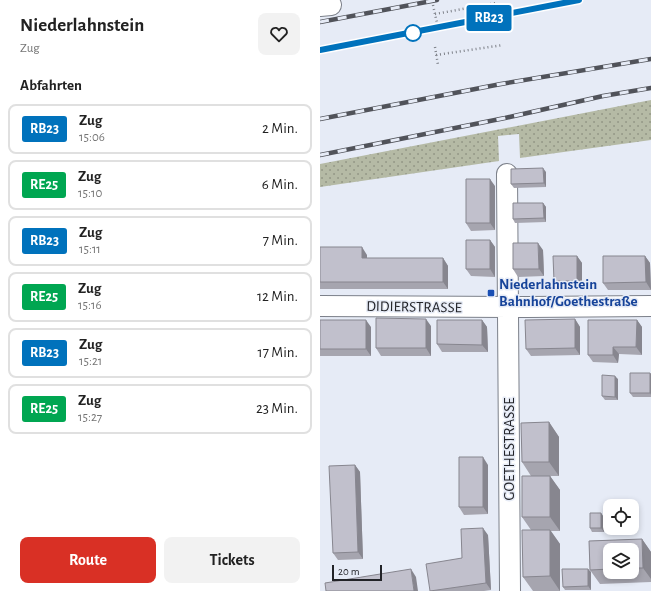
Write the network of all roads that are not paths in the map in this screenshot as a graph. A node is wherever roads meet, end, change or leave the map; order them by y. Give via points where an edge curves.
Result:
1 (507, 174) dead end
2 (320, 306) edge
3 (651, 306) edge
4 (508, 307) junction
5 (510, 591) edge

1 - 4 street, GOETHESTRASSE
2 - 4 street, DIDIERSTRASSE
3 - 4 street, DIDIERSTRASSE
4 - 5 street, GOETHESTRASSE

